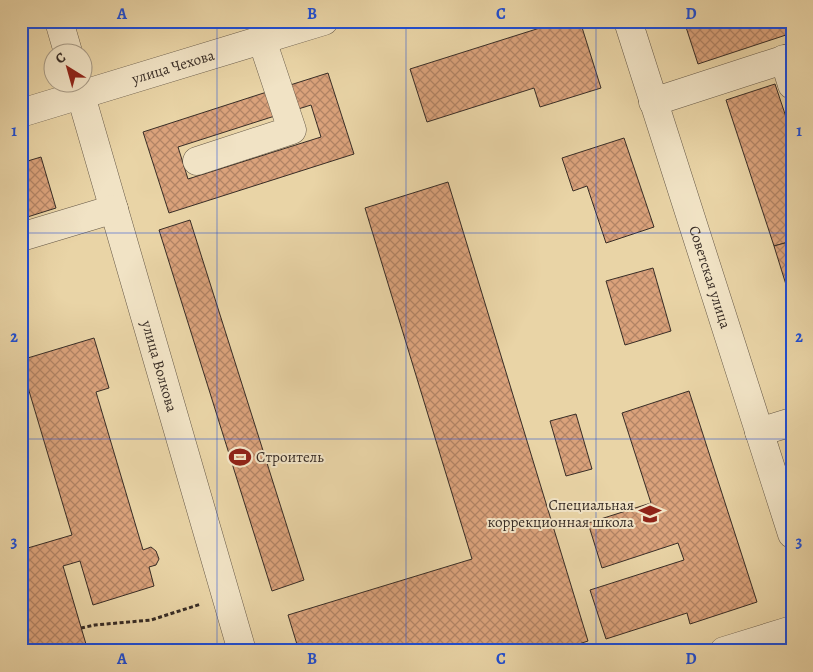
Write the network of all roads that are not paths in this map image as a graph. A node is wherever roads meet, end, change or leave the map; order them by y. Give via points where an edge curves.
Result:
1 (59, 21) edge
2 (324, 21) edge
3 (628, 21) edge
4 (262, 40) junction
5 (65, 42) edge
6 (788, 58) edge
7 (792, 85) edge
8 (92, 86) edge
9 (72, 92) edge
10 (80, 92) edge
11 (653, 102) junction
12 (21, 113) edge
13 (197, 161) dead end
14 (114, 209) junction
15 (21, 237) edge
16 (792, 422) edge
17 (759, 432) junction
18 (792, 533) edge
19 (792, 630) edge
20 (242, 651) edge
21 (724, 651) edge

1 - 5 street
2 - 4 street, улица Чехова
3 - 11 street, Советская улица
4 - 8 street, улица Чехова
4 - 13 street via 292,130
6 - 7 street
6 - 11 street
9 - 12 street, улица Чехова
10 - 14 street, улица Волкова
11 - 17 street, Советская улица
14 - 15 street
14 - 20 street, улица Волкова
16 - 17 street
17 - 18 street, Советская улица
19 - 21 street

